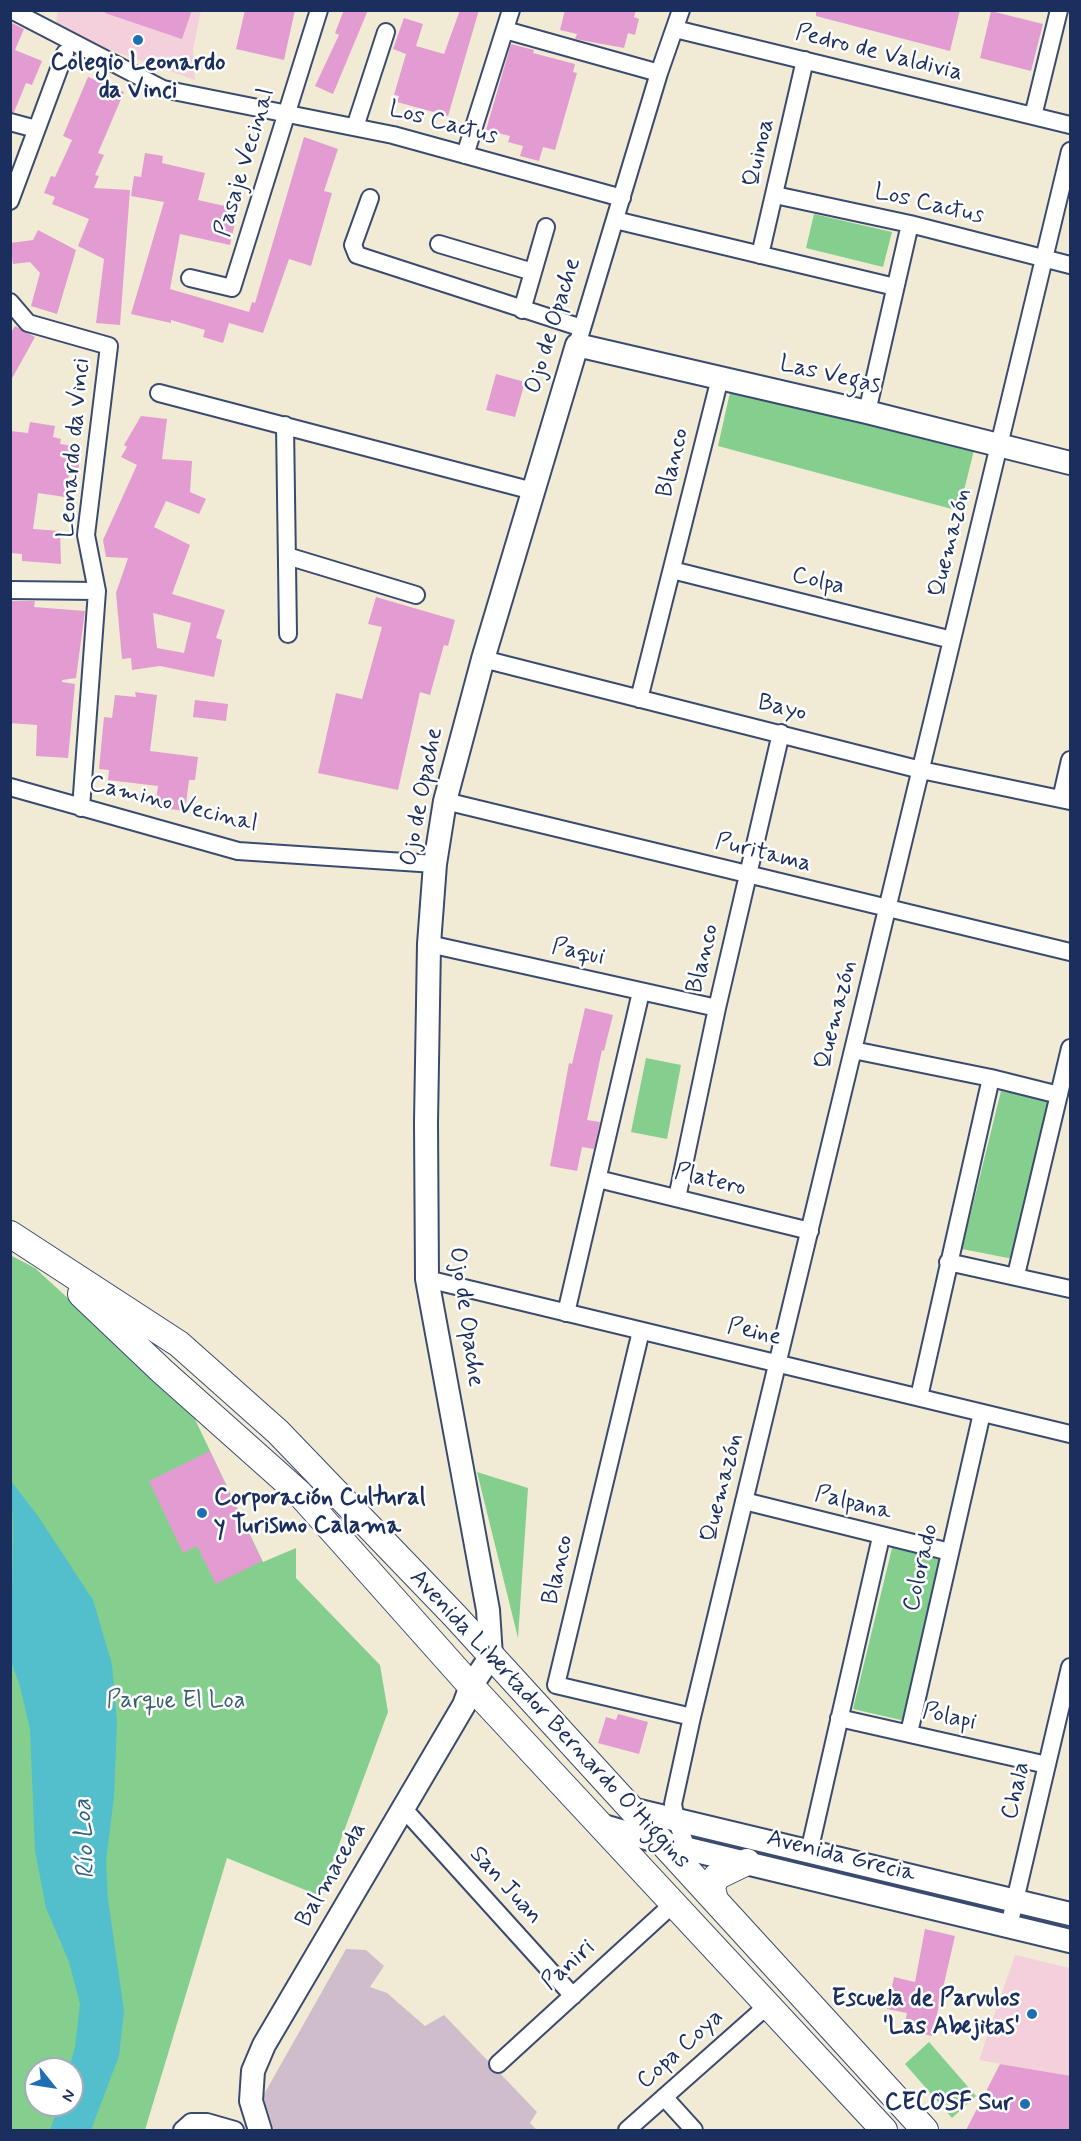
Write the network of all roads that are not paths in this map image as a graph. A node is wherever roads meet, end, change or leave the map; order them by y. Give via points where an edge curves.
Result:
1 (11, 10) edge
2 (319, 10) edge
3 (511, 10) edge
4 (681, 10) edge
5 (1059, 10) edge
6 (675, 29) junction
7 (505, 30) junction
8 (386, 32) dead end
9 (65, 53) dead end
10 (805, 60) junction
11 (659, 73) junction
12 (286, 115) junction
13 (1033, 116) junction
14 (10, 122) edge
15 (1071, 125) edge
16 (355, 127) junction
17 (36, 129) junction
18 (1071, 151) edge
19 (465, 155) junction
20 (775, 195) junction
21 (370, 198) dead end
22 (622, 198) junction
23 (10, 201) edge
24 (615, 220) junction
25 (910, 224) junction
26 (546, 227) dead end
27 (439, 244) dead end
28 (760, 255) junction
29 (1045, 258) junction
30 (1071, 265) edge
31 (533, 272) junction
32 (190, 278) dead end
33 (895, 287) junction
34 (10, 302) edge
35 (522, 310) junction
36 (579, 337) junction
37 (720, 378) junction
38 (159, 393) dead end
39 (867, 412) junction
40 (285, 425) junction
41 (1000, 445) junction
42 (1071, 463) edge
43 (533, 491) junction
44 (287, 556) junction
45 (672, 570) junction
46 (10, 590) edge
47 (97, 591) junction
48 (416, 595) dead end
49 (288, 634) dead end
50 (952, 639) junction
51 (483, 659) junction
52 (639, 699) junction
53 (781, 733) junction
54 (1071, 760) edge
55 (921, 770) junction
56 (10, 786) edge
57 (1066, 800) edge
58 (445, 801) junction
59 (81, 808) junction
60 (435, 864) junction
61 (749, 876) junction
62 (887, 909) junction
63 (429, 944) junction
64 (1071, 952) edge
65 (641, 992) junction
66 (717, 1008) junction
67 (1071, 1048) edge
68 (853, 1050) junction
69 (991, 1078) junction
70 (1059, 1095) junction
71 (598, 1179) junction
72 (677, 1198) junction
73 (810, 1231) junction
74 (10, 1234) edge
75 (35, 1251) junction
76 (948, 1262) junction
77 (1016, 1275) junction
78 (427, 1279) junction
79 (1071, 1289) edge
80 (566, 1313) junction
81 (640, 1331) junction
82 (778, 1363) junction
83 (919, 1396) junction
84 (982, 1413) junction
85 (1071, 1434) edge
86 (744, 1501) junction
87 (881, 1537) junction
88 (950, 1552) junction
89 (491, 1656) junction
90 (1071, 1667) edge
91 (471, 1686) junction
92 (692, 1717) junction
93 (839, 1718) junction
94 (909, 1733) junction
95 (1047, 1765) junction
96 (403, 1808) junction
97 (631, 1809) junction
98 (676, 1820) junction
99 (600, 1825) junction
100 (675, 1845) junction
101 (809, 1852) junction
102 (747, 1862) junction
103 (709, 1894) junction
104 (1016, 1901) junction
105 (673, 1904) junction
106 (1071, 1914) edge
107 (1009, 1926) junction
108 (1071, 1941) edge
109 (573, 1996) junction
110 (768, 2005) junction
111 (498, 2064) dead end
112 (664, 2097) junction
113 (182, 2130) edge
114 (235, 2130) edge
115 (260, 2130) edge
116 (627, 2130) edge
117 (694, 2130) edge
118 (884, 2130) edge
119 (925, 2130) edge

1 - 12 street, Los Cactus via 162,89
2 - 12 street, Pasaje Vecinal
3 - 7 street
4 - 6 street, Ojo de Opache
5 - 13 street
6 - 10 street, Pedro de Valdivia
6 - 11 street, Ojo de Opache
7 - 11 street
7 - 19 street
8 - 16 street, Los Cactus
9 - 17 street
10 - 13 street, Pedro de Valdivia
10 - 20 street, Quinoa
11 - 22 street, Ojo de Opache
12 - 16 street, Los Cactus
12 - 32 street, Pasaje Vecinal via 232,288
13 - 15 street, Pedro de Valdivia
14 - 17 street
16 - 19 street, Los Cactus
17 - 23 street
18 - 29 street, Quemazón
19 - 22 street, Los Cactus
20 - 25 street, Los Cactus
20 - 28 street, Quinoa
21 - 35 street via 353,245 357,255
22 - 24 street, Ojo de Opache
24 - 28 street
24 - 36 street, Ojo de Opache
25 - 29 street, Los Cactus
25 - 33 street
26 - 31 street
27 - 31 street
28 - 33 street
29 - 30 street, Los Cactus
29 - 41 street, Quemazón
31 - 35 street
33 - 39 street
34 - 47 street, Leonardo da Vinci via 28,322 109,346 86,534
35 - 36 street
36 - 37 main road, Las Vegas
36 - 43 main road, Ojo de Opache
37 - 39 main road, Las Vegas
37 - 45 street, Blanco
38 - 40 street
39 - 41 main road, Las Vegas
40 - 43 street
40 - 44 street
41 - 42 main road, Las Vegas
41 - 50 street, Quemazón
43 - 51 main road, Ojo de Opache
44 - 48 street
44 - 49 street
45 - 50 street, Colpa
45 - 52 street, Blanco
46 - 47 street
47 - 59 street, Leonardo da Vinci
50 - 55 street, Quemazón
51 - 52 street, Bayo
51 - 58 main road, Ojo de Opache
52 - 53 street, Bayo
53 - 55 street, Bayo
53 - 61 street, Blanco
54 - 57 street
55 - 57 street, Bayo
55 - 62 street, Quemazón
56 - 59 street, Camino Vecinal
58 - 60 main road, Ojo de Opache
58 - 61 street, Puritama
59 - 60 street, Camino Vecinal via 238,851
60 - 63 main road, Ojo de Opache
61 - 62 street, Puritama
61 - 66 street, Blanco
62 - 64 street, Puritama
62 - 68 street, Quemazón
63 - 65 street, Paqui
63 - 78 main road, Ojo de Opache
65 - 66 street, Paqui
65 - 71 street
66 - 72 street, Blanco
67 - 70 street
68 - 69 street
68 - 73 street, Quemazón
69 - 70 street
69 - 76 street
70 - 77 street
71 - 72 street, Platero
71 - 80 street
72 - 73 street, Platero
73 - 82 street, Quemazón
74 - 75 main road, Avenida Libertador Bernardo O'Higgins
75 - 89 main road, Avenida Libertador Bernardo O'Higgins via 179,1344 278,1432
75 - 91 main road, Avenida Libertador Bernardo O'Higgins via 299,1493
76 - 77 street
76 - 83 street
77 - 79 street
78 - 80 street, Peine
78 - 89 main road, Ojo de Opache via 488,1610
80 - 81 street, Peine
81 - 82 street, Peine
81 - 92 street, Blanco via 556,1685
82 - 83 street, Peine
82 - 86 street, Quemazón
83 - 84 street, Peine
84 - 85 street, Peine
84 - 88 street, Colorado
86 - 87 street, Palpana
86 - 92 street, Quemazón
87 - 88 street, Palpana
87 - 93 street, Colorado
88 - 94 street, Colorado
89 - 91 main road, Balmaceda
89 - 97 main road, Avenida Libertador Bernardo O'Higgins
90 - 95 street, Chala
91 - 96 main road, Balmaceda via 464,1705
91 - 99 main road, Avenida Libertador Bernardo O'Higgins
92 - 98 street, Quemazón via 673,1804
93 - 94 street, Polapi
93 - 101 street, Colorado
94 - 95 street, Polapi
95 - 104 street, Chala
96 - 109 street, San Juan
96 - 115 main road, Balmaceda via 264,2045 253,2071 251,2101
97 - 98 main road, Avenida Grecia
97 - 100 main road, Avenida Libertador Bernardo O'Higgins
98 - 100 street, Quemazón
98 - 101 main road, Avenida Grecia
99 - 100 main road, Avenida Grecia
99 - 105 main road, Avenida Libertador Bernardo O'Higgins
100 - 102 main road, Avenida Grecia
100 - 103 main road, Avenida Libertador Bernardo O'Higgins
101 - 104 main road, Avenida Grecia
102 - 103 main road via 716,1877
102 - 107 main road, Avenida Grecia
103 - 119 main road, Avenida Libertador Bernardo O'Higgins
104 - 106 main road, Avenida Grecia
104 - 107 street, Chala
105 - 109 street, Paniri
105 - 110 main road, Avenida Libertador Bernardo O'Higgins
107 - 108 main road, Avenida Grecia
109 - 111 street, Paniri
110 - 112 street, Copa Coya
110 - 118 main road, Avenida Libertador Bernardo O'Higgins
112 - 116 street, Copa Coya
112 - 117 street
113 - 114 street via 191,2122

